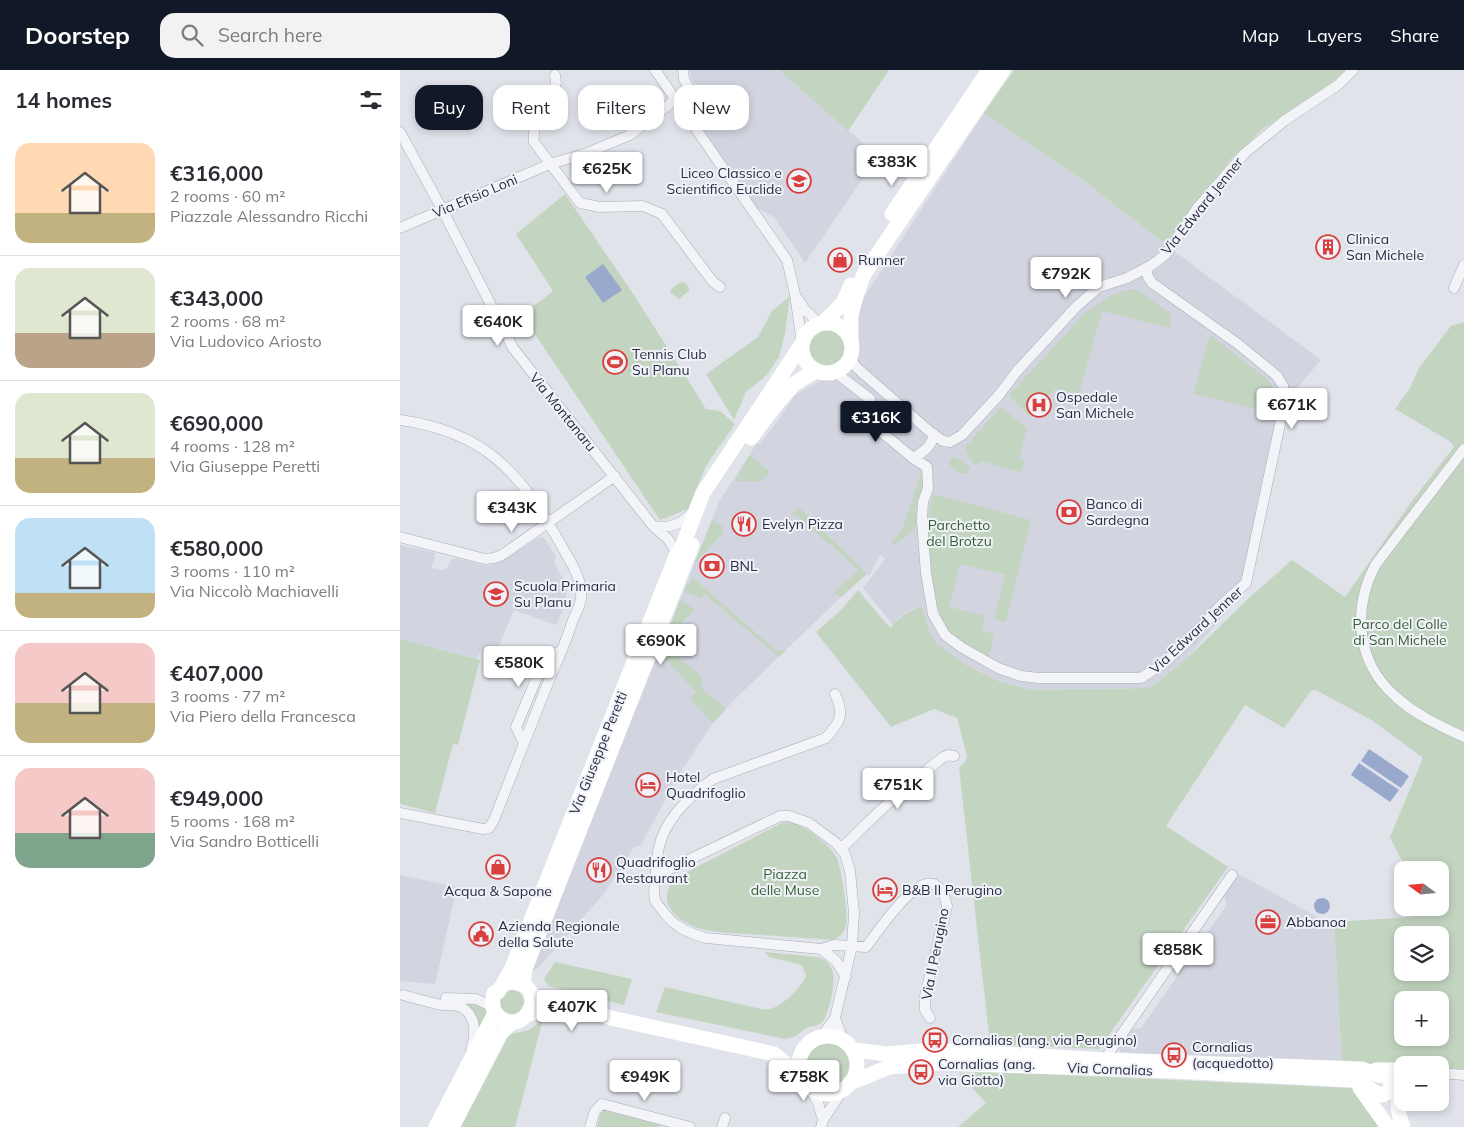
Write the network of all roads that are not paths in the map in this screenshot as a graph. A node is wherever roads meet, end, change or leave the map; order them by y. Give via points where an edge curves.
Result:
1 (655, 70) edge
2 (683, 70) edge
3 (989, 70) edge
4 (1004, 70) edge
5 (1353, 70) edge
6 (555, 75) dead end
7 (687, 85) edge
8 (674, 96) edge
9 (674, 101) edge
10 (698, 130) edge
11 (400, 132) edge
12 (550, 164) junction
13 (443, 210) junction
14 (400, 228) edge
15 (1464, 265) edge
16 (1146, 269) junction
17 (720, 287) dead end
18 (1454, 288) dead end
19 (795, 294) junction
20 (822, 324) junction
21 (851, 342) junction
22 (802, 344) junction
23 (850, 358) junction
24 (815, 371) junction
25 (835, 372) junction
26 (400, 420) edge
27 (934, 434) junction
28 (1464, 449) edge
29 (913, 458) junction
30 (615, 476) junction
31 (699, 504) junction
32 (548, 523) junction
33 (653, 526) junction
34 (400, 537) edge
35 (677, 554) junction
36 (835, 694) dead end
37 (1464, 737) edge
38 (954, 756) dead end
39 (400, 812) edge
40 (841, 849) junction
41 (1232, 875) dead end
42 (655, 876) junction
43 (852, 946) junction
44 (821, 949) junction
45 (846, 977) junction
46 (526, 983) junction
47 (501, 988) junction
48 (402, 995) edge
49 (455, 999) junction
50 (494, 1010) junction
51 (597, 1013) junction
52 (529, 1014) junction
53 (612, 1018) junction
54 (835, 1018) junction
55 (930, 1018) dead end
56 (512, 1022) junction
57 (822, 1036) junction
58 (848, 1045) junction
59 (804, 1047) junction
60 (774, 1054) junction
61 (1104, 1060) junction
62 (1362, 1070) junction
63 (1394, 1071) edge
64 (464, 1072) junction
65 (1449, 1074) edge
66 (800, 1075) junction
67 (1464, 1075) edge
68 (847, 1086) junction
69 (1385, 1087) edge
70 (810, 1088) junction
71 (667, 1124) edge
72 (822, 1124) edge
73 (436, 1127) edge
74 (452, 1127) edge
75 (590, 1127) edge
76 (690, 1127) edge
77 (1388, 1127) edge
78 (1399, 1127) edge
79 (1404, 1127) edge

1 - 8 street
2 - 7 street
3 - 20 street, Via Giuseppe Peretti via 865,254 843,303
4 - 21 street via 864,274 851,314
5 - 16 street, Via Edward Jenner via 1338,85 1244,153 1198,207 1166,254
6 - 12 street via 554,89 533,134 534,142
9 - 12 street, Via Efisio Loni via 630,135
10 - 19 street via 787,260
11 - 13 street, Via Montanaru
12 - 13 street, Via Efisio Loni
12 - 17 street via 580,203 600,207 643,206 662,214
13 - 14 street, Via Efisio Loni
13 - 30 street, Via Montanaru via 513,348
15 - 18 street
16 - 27 street, Via Edward Jenner via 1099,287 1070,313 962,436 950,442
16 - 29 street, Via Edward Jenner via 1152,283 1277,376 1283,386 1285,401 1246,582 1164,664 1141,678 1021,676 998,668 945,635 933,614 926,573 922,521 928,488 927,467
19 - 20 street via 805,310
19 - 22 street
20 - 21 street via 841,327
20 - 22 street, Via Giuseppe Peretti via 810,329
21 - 23 street
22 - 24 street via 805,361
22 - 31 street, Via Giuseppe Peretti via 712,477
23 - 25 street
23 - 27 street via 857,368
24 - 25 street
24 - 46 street, Via Giuseppe Peretti via 794,384 773,408 720,482 704,512
25 - 29 street via 870,399 869,422
26 - 32 street via 452,432 484,448 514,475
27 - 29 street via 922,454
28 - 37 street via 1376,564 1364,594 1361,632 1367,658 1380,681 1394,696 1406,706
30 - 32 street
30 - 33 street, Via Montanaru
31 - 33 street via 676,526
31 - 35 street, Via Giuseppe Peretti
32 - 34 street via 502,555 485,559
32 - 39 street via 580,582 581,601 561,651 544,658 516,727 524,743 494,820 489,828 483,829
33 - 35 street, Via Montanaru via 668,539
35 - 47 street, Via Giuseppe Peretti
36 - 42 street via 841,706 841,716 826,738 730,772 698,790 665,830
38 - 40 street via 942,758 900,791
40 - 42 street via 809,823 780,816
40 - 43 street via 850,870 853,893
41 - 61 street
42 - 44 street via 655,901 672,921 692,934
43 - 44 street via 834,945
43 - 45 street
43 - 55 street, Via Il Perugino via 866,946 915,888 924,883 939,887 947,906 925,996 925,1010
44 - 45 street via 836,962
45 - 54 street
46 - 47 street via 517,982
46 - 51 street via 558,1005
46 - 51 street via 588,1002
46 - 52 street via 533,1001
47 - 49 street
47 - 50 street via 494,993
48 - 49 street
48 - 64 street via 438,1005 459,1006 469,1014 474,1025 474,1040
49 - 50 street via 476,999
50 - 56 street via 505,1021
50 - 64 street
51 - 53 street
52 - 53 street via 540,1011
52 - 56 street
53 - 60 street
54 - 57 street
54 - 58 street
56 - 74 street via 500,1034
57 - 58 street via 833,1036
57 - 59 street
58 - 61 street, Via Cornalias via 887,1054 959,1051
58 - 68 street via 857,1067
59 - 60 street
59 - 66 street via 799,1060
60 - 66 street
61 - 62 street, Via Cornalias
62 - 63 street
62 - 69 street, Via Cornalias
64 - 73 street
65 - 67 street
66 - 70 street
68 - 69 street, Via Cornalias via 889,1067 942,1063 1182,1071 1351,1081
68 - 70 street via 829,1094
68 - 72 street
69 - 77 street
69 - 78 street via 1392,1116
69 - 79 street via 1399,1099 1398,1110
70 - 72 street via 818,1103
71 - 75 street via 602,1104 594,1111
71 - 76 street

